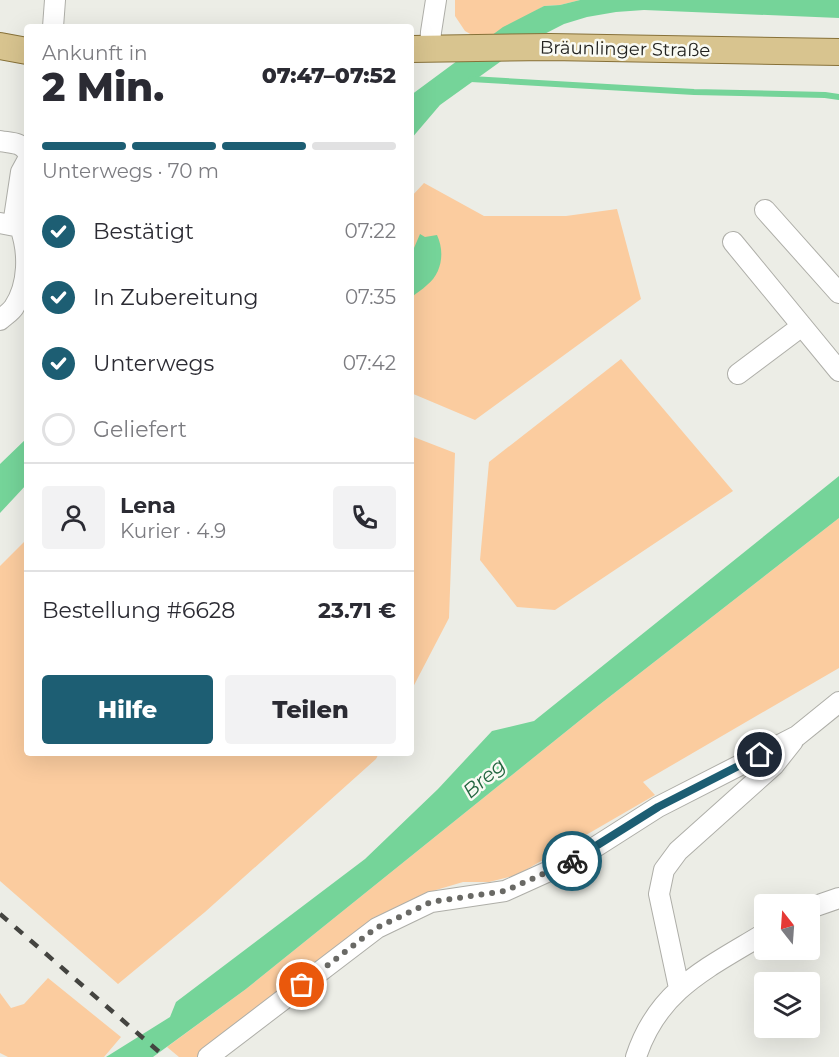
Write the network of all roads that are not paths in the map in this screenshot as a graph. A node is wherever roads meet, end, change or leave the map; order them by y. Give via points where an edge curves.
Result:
1 (55, 0) edge
2 (436, 0) edge
3 (53, 24) edge
4 (0, 46) edge
5 (421, 49) edge
6 (24, 50) edge
7 (839, 52) edge
8 (0, 141) edge
9 (24, 147) edge
10 (24, 166) edge
11 (765, 210) dead end
12 (7, 224) edge
13 (24, 238) edge
14 (733, 242) dead end
15 (24, 282) edge
16 (839, 293) edge
17 (0, 320) edge
18 (802, 326) junction
19 (839, 371) edge
20 (738, 374) dead end
21 (839, 702) edge
22 (797, 736) junction
23 (839, 898) edge
24 (820, 905) edge
25 (754, 940) edge
26 (678, 988) junction
27 (208, 1057) edge
28 (636, 1057) edge

1 - 3 street
2 - 5 street via 431,33
4 - 6 main road
5 - 7 main road, Bräunlinger Straße
8 - 9 street
10 - 12 street
11 - 16 street
12 - 13 street via 20,227
14 - 18 street
15 - 17 street via 14,307
18 - 19 street
18 - 20 street
21 - 22 street
22 - 26 street via 774,765 678,851 664,870 659,894
22 - 27 street via 658,807 578,858 505,891 431,902 376,928
23 - 24 street
25 - 26 street
26 - 28 street via 657,1012

